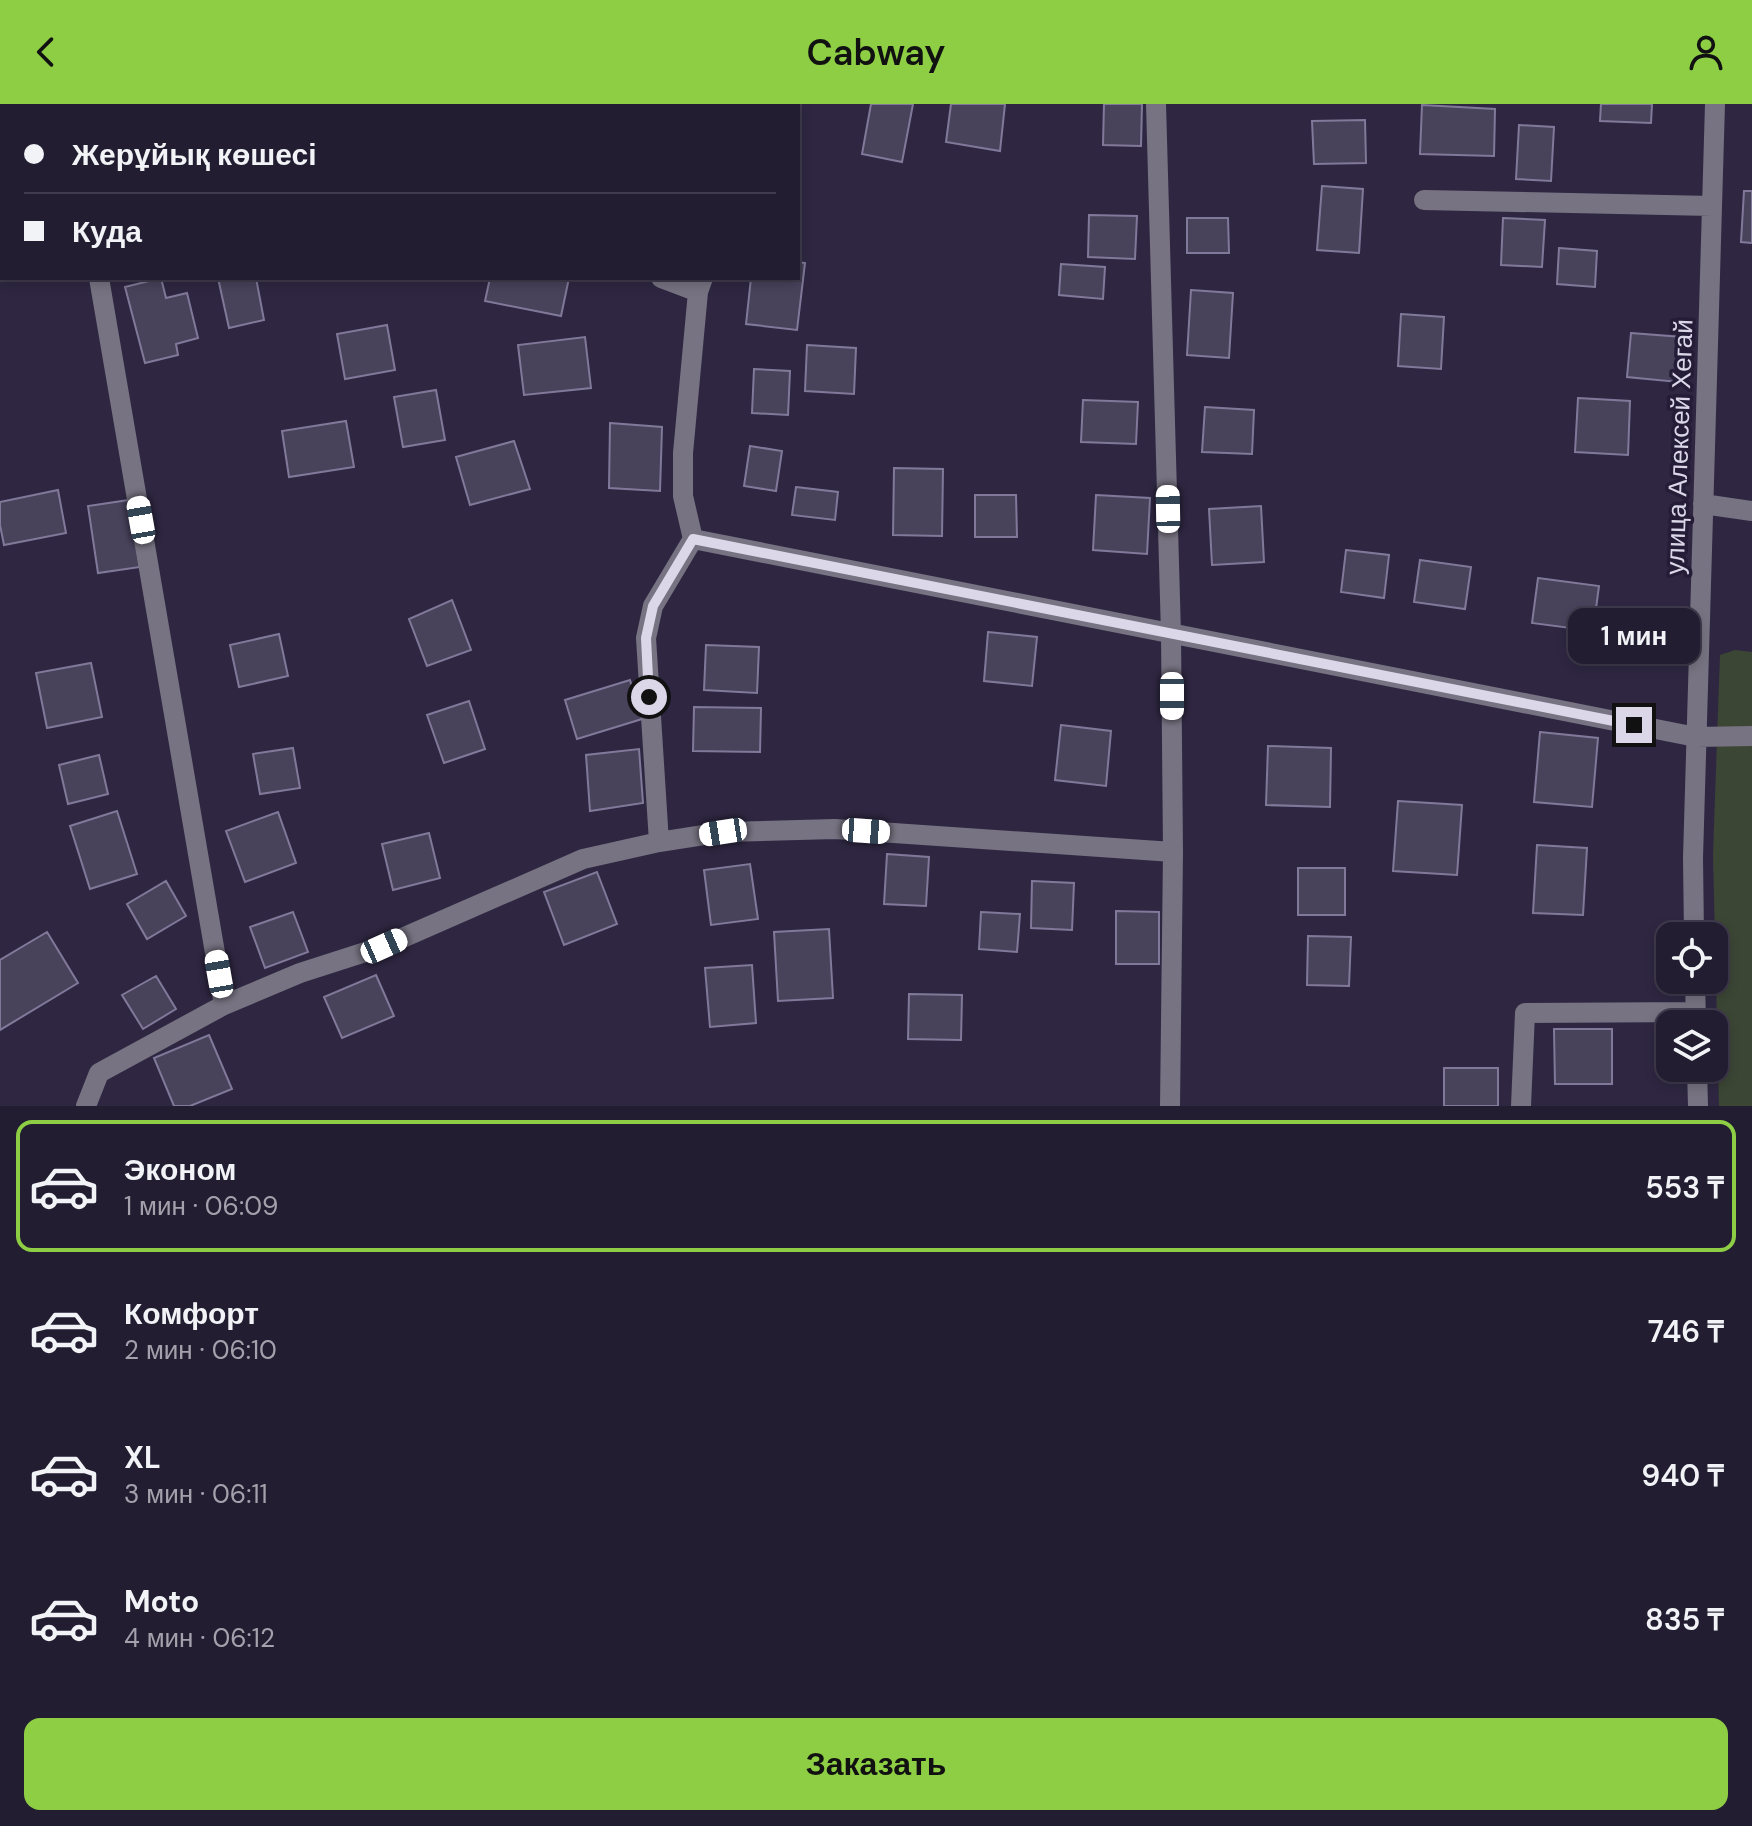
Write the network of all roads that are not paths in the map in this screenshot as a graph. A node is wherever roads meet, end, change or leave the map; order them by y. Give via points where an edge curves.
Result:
1 (1156, 104) edge
2 (1715, 104) edge
3 (1424, 200) dead end
4 (1712, 206) junction
5 (99, 280) edge
6 (672, 280) edge
7 (701, 285) edge
8 (1703, 504) junction
9 (1752, 511) edge
10 (693, 539) junction
11 (1171, 634) junction
12 (1752, 736) edge
13 (1696, 737) junction
14 (659, 842) junction
15 (1173, 852) junction
16 (1694, 922) edge
17 (224, 1005) junction
18 (1656, 1017) edge
19 (1697, 1082) edge
20 (86, 1106) edge
21 (1170, 1106) edge
22 (1521, 1106) edge
23 (1698, 1106) edge

1 - 11 street
2 - 4 street, улица Алексей Хегай
3 - 4 street
4 - 8 street, улица Алексей Хегай
5 - 17 street
6 - 7 street
7 - 10 street via 683,453 683,496
8 - 9 street
8 - 13 street, улица Алексей Хегай
10 - 11 street
10 - 14 street via 653,606 646,638
11 - 13 street
11 - 15 street
12 - 13 street
13 - 16 street, улица Алексей Хегай
14 - 15 street via 723,832 835,829
14 - 17 street via 583,859 384,946
15 - 21 street
17 - 20 street via 99,1073
18 - 22 street via 1525,1013
19 - 23 street

